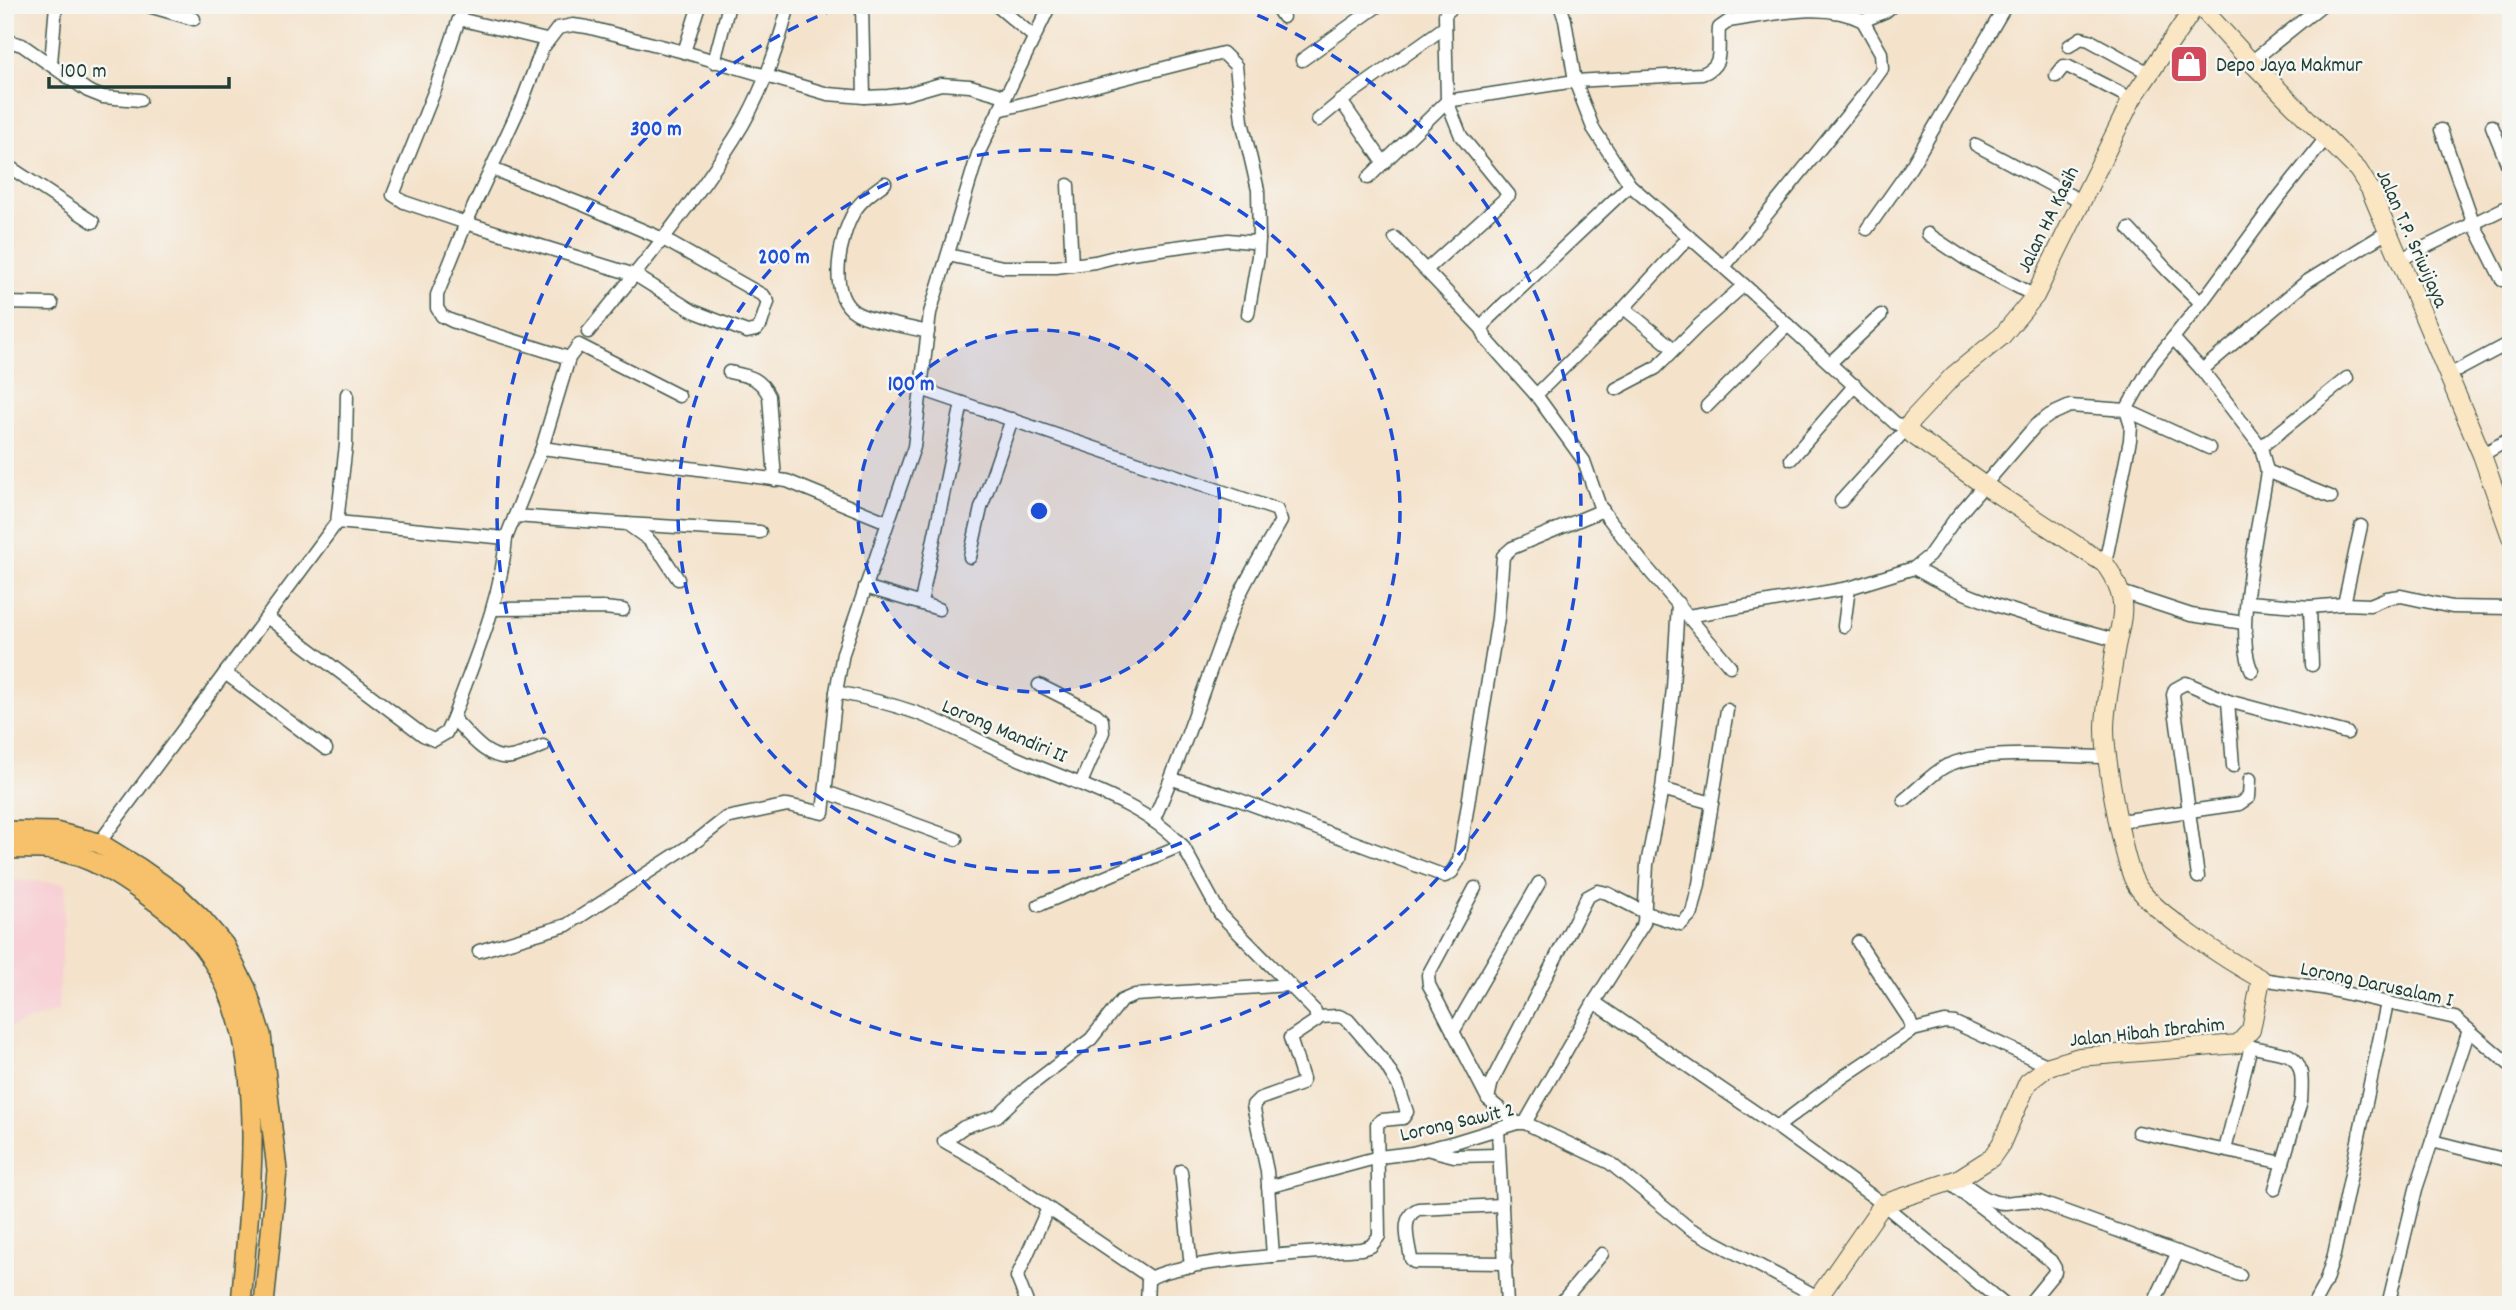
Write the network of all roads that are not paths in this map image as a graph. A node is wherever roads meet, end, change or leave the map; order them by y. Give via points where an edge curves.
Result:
1 (56, 5) edge
2 (145, 5) edge
3 (699, 5) edge
4 (729, 5) edge
5 (789, 5) edge
6 (862, 5) edge
7 (996, 5) edge
8 (1051, 5) edge
9 (1275, 5) edge
10 (1379, 5) edge
11 (1455, 5) edge
12 (1560, 5) edge
13 (1893, 5) edge
14 (2322, 5) edge
15 (2005, 6) edge
16 (2201, 6) edge
17 (1814, 8) edge
18 (1283, 18) dead end
19 (194, 19) dead end
20 (1863, 21) junction
21 (1445, 27) junction
22 (1034, 36) junction
23 (5, 40) edge
24 (546, 40) junction
25 (2069, 46) dead end
26 (684, 52) junction
27 (1302, 60) dead end
28 (714, 62) junction
29 (2251, 62) junction
30 (51, 64) junction
31 (2148, 74) junction
32 (2056, 76) dead end
33 (765, 77) junction
34 (1575, 81) junction
35 (1005, 96) junction
36 (864, 97) junction
37 (2133, 99) junction
38 (140, 100) dead end
39 (1341, 101) junction
40 (1447, 101) junction
41 (999, 110) junction
42 (1318, 120) dead end
43 (2492, 126) dead end
44 (2441, 130) dead end
45 (2326, 138) junction
46 (1976, 145) dead end
47 (1384, 163) junction
48 (5, 164) edge
49 (492, 169) junction
50 (2511, 173) edge
51 (1368, 178) dead end
52 (885, 183) dead end
53 (1068, 185) dead end
54 (1630, 185) junction
55 (2081, 201) junction
56 (2511, 205) edge
57 (93, 222) dead end
58 (2473, 222) junction
59 (467, 223) junction
60 (1867, 229) dead end
61 (2129, 229) dead end
62 (2389, 231) junction
63 (1928, 234) dead end
64 (1689, 237) junction
65 (1395, 238) dead end
66 (663, 239) junction
67 (1259, 239) junction
68 (948, 255) junction
69 (2401, 259) junction
70 (1072, 265) junction
71 (1724, 267) junction
72 (1426, 270) junction
73 (635, 275) junction
74 (2502, 280) dead end
75 (1744, 285) junction
76 (2035, 296) junction
77 (5, 303) edge
78 (2202, 303) junction
79 (52, 304) dead end
80 (1624, 307) junction
81 (1248, 314) dead end
82 (1881, 315) dead end
83 (1788, 325) junction
84 (1482, 329) junction
85 (928, 331) junction
86 (588, 332) dead end
87 (2173, 338) junction
88 (2511, 342) edge
89 (1674, 349) junction
90 (569, 358) junction
91 (1830, 363) junction
92 (2202, 370) junction
93 (729, 372) dead end
94 (2449, 375) junction
95 (2347, 378) dead end
96 (1855, 386) junction
97 (921, 389) junction
98 (1616, 389) dead end
99 (347, 394) dead end
100 (1536, 395) junction
101 (679, 396) dead end
102 (962, 402) junction
103 (1707, 406) dead end
104 (2126, 410) junction
105 (1012, 419) junction
106 (1908, 428) junction
107 (2511, 438) edge
108 (2261, 447) junction
109 (542, 448) junction
110 (2209, 449) dead end
111 (2482, 456) junction
112 (1791, 459) dead end
113 (2267, 471) junction
114 (775, 480) junction
115 (1985, 486) junction
116 (2331, 497) dead end
117 (1841, 501) dead end
118 (1603, 510) junction
119 (515, 516) junction
120 (337, 522) junction
121 (887, 523) junction
122 (627, 524) junction
123 (2361, 526) dead end
124 (760, 532) dead end
125 (2511, 537) edge
126 (506, 538) junction
127 (970, 557) dead end
128 (2105, 564) junction
129 (1914, 568) junction
130 (678, 579) dead end
131 (865, 587) junction
132 (1849, 588) junction
133 (2122, 592) junction
134 (921, 602) junction
135 (2247, 602) junction
136 (1678, 603) junction
137 (2344, 604) junction
138 (2311, 607) junction
139 (2511, 608) edge
140 (493, 609) junction
141 (939, 609) dead end
142 (623, 610) dead end
143 (1688, 616) junction
144 (267, 617) junction
145 (2244, 622) junction
146 (1844, 626) dead end
147 (2118, 641) junction
148 (2312, 665) dead end
149 (1730, 666) dead end
150 (2252, 671) dead end
151 (225, 673) junction
152 (1039, 685) dead end
153 (836, 692) junction
154 (2228, 701) junction
155 (1727, 710) dead end
156 (453, 718) junction
157 (2347, 733) dead end
158 (543, 746) dead end
159 (326, 749) dead end
160 (2108, 757) junction
161 (2233, 766) dead end
162 (1172, 779) junction
163 (2250, 779) dead end
164 (1081, 783) junction
165 (1662, 789) junction
166 (826, 792) junction
167 (1904, 800) dead end
168 (1712, 803) junction
169 (2188, 811) junction
170 (1153, 821) junction
171 (2120, 821) junction
172 (5, 831) edge
173 (956, 839) dead end
174 (99, 843) junction
175 (1182, 845) junction
176 (5, 849) edge
177 (2198, 877) dead end
178 (1539, 883) dead end
179 (1475, 888) dead end
180 (1040, 905) dead end
181 (1646, 913) junction
182 (1858, 942) dead end
183 (479, 951) dead end
184 (2260, 979) junction
185 (1290, 985) junction
186 (1594, 1002) junction
187 (2387, 1003) junction
188 (1318, 1017) junction
189 (1913, 1030) junction
190 (2469, 1030) junction
191 (1453, 1031) junction
192 (2244, 1045) junction
193 (2049, 1066) junction
194 (2511, 1066) edge
195 (1488, 1099) junction
196 (1521, 1123) junction
197 (1777, 1126) junction
198 (1498, 1129) junction
199 (2138, 1132) dead end
200 (2432, 1141) junction
201 (2511, 1142) edge
202 (1428, 1149) junction
203 (2225, 1150) junction
204 (1499, 1155) junction
205 (1379, 1157) junction
206 (2508, 1160) edge
207 (2283, 1163) junction
208 (1181, 1171) dead end
209 (1953, 1180) junction
210 (1268, 1187) junction
211 (2275, 1189) dead end
212 (1883, 1204) junction
213 (1502, 1205) junction
214 (1048, 1208) junction
215 (2178, 1252) junction
216 (1602, 1254) dead end
217 (1273, 1256) junction
218 (1506, 1263) junction
219 (1191, 1267) junction
220 (2241, 1275) dead end
221 (1151, 1278) junction
222 (1815, 1301) edge
223 (2388, 1302) edge
224 (1507, 1303) edge
225 (217, 1305) edge
226 (241, 1305) edge
227 (264, 1305) edge
228 (1028, 1305) edge
229 (1147, 1305) edge
230 (1522, 1305) edge
231 (1559, 1305) edge
232 (1839, 1305) edge
233 (2005, 1305) edge
234 (2028, 1305) edge
235 (2153, 1305) edge
236 (2313, 1305) edge
237 (2405, 1305) edge

1 - 30 street
2 - 19 street
3 - 26 street
4 - 28 street
5 - 33 street
6 - 36 street
7 - 22 street
8 - 22 street
9 - 18 street
10 - 27 street
11 - 21 street via 1445,14
12 - 34 street
13 - 20 street
14 - 29 street
15 - 60 street via 1911,167
16 - 29 street, Jalan T.P. Sriwijaya
16 - 31 street, Jalan HA Kasih
17 - 20 street
17 - 34 street via 1729,21 1719,28 1718,61 1702,74
20 - 71 street via 1881,52 1882,69
21 - 39 street
21 - 40 street
22 - 35 street
23 - 30 street
24 - 26 street via 558,28 573,25
24 - 49 street
24 - 59 street via 459,19 393,195
25 - 31 street via 2081,38 2089,40
26 - 28 street
28 - 33 street
29 - 45 street, Jalan T.P. Sriwijaya
30 - 38 street via 88,91
31 - 37 street, Jalan HA Kasih
32 - 37 street via 2064,66 2069,67
33 - 36 street via 828,94
33 - 66 street via 736,137
34 - 40 street
34 - 54 street via 1593,128
35 - 36 street via 941,84 906,94
35 - 41 street
37 - 55 street, Jalan HA Kasih
39 - 42 street
39 - 47 street
40 - 47 street
40 - 72 street via 1461,136 1509,195
41 - 67 street via 1223,53 1236,66 1242,121 1258,190
41 - 68 street via 978,154
43 - 50 street
44 - 58 street
45 - 62 street, Jalan T.P. Sriwijaya via 2371,189
45 - 78 street
46 - 55 street
47 - 51 street
48 - 57 street
49 - 59 street
49 - 66 street
52 - 85 street via 853,213 837,282 853,312
53 - 70 street
54 - 64 street
54 - 84 street
55 - 76 street, Jalan HA Kasih
56 - 58 street
58 - 69 street
58 - 74 street
59 - 73 street
59 - 90 street via 437,295 442,316
61 - 78 street
62 - 69 street, Jalan T.P. Sriwijaya
62 - 92 street via 2306,282
63 - 76 street
64 - 71 street
64 - 80 street
65 - 72 street
66 - 73 street
66 - 73 street via 764,296 768,302 761,324 747,332 693,311
67 - 70 street via 1131,253
67 - 81 street
68 - 70 street via 1003,267
68 - 85 street
69 - 94 street, Jalan T.P. Sriwijaya
71 - 75 street
72 - 84 street
73 - 86 street
75 - 83 street
75 - 89 street
76 - 106 street, Jalan HA Kasih via 2002,336 1954,375
77 - 79 street
78 - 87 street
80 - 89 street
80 - 100 street
82 - 91 street
83 - 91 street
83 - 103 street
84 - 100 street
85 - 97 street
87 - 92 street
87 - 104 street via 2151,364
88 - 94 street
89 - 98 street via 1656,369
90 - 101 street via 579,345
90 - 109 street
91 - 96 street
92 - 108 street
93 - 114 street via 756,378 769,396
94 - 111 street, Jalan T.P. Sriwijaya
95 - 108 street
96 - 106 street via 1895,423
96 - 112 street
97 - 102 street
97 - 121 street via 914,447
99 - 120 street
100 - 118 street via 1587,466
102 - 105 street
102 - 134 street
104 - 110 street
104 - 115 street via 2070,407 2050,415 2036,425
104 - 128 street via 2130,440
105 - 127 street via 981,508
105 - 162 street via 1280,514 1281,521 1236,602
106 - 115 street
106 - 117 street
107 - 111 street
108 - 113 street
109 - 114 street
109 - 119 street
111 - 125 street, Jalan T.P. Sriwijaya
113 - 116 street
113 - 135 street
114 - 121 street
115 - 128 street
115 - 129 street
118 - 136 street
118 - 162 street via 1512,548 1503,556 1490,672 1459,860 1452,872 1445,876
119 - 122 street
119 - 126 street
120 - 126 street
120 - 144 street
121 - 131 street
122 - 124 street
122 - 130 street via 663,556
123 - 137 street
126 - 140 street
128 - 133 street
129 - 132 street
129 - 147 street via 2003,607
131 - 134 street
131 - 153 street via 843,653
132 - 143 street
132 - 146 street
133 - 145 street via 2191,615
133 - 147 street via 2124,617
134 - 141 street
135 - 138 street
135 - 145 street
136 - 143 street
136 - 165 street
137 - 138 street
137 - 139 street via 2370,605 2401,596 2452,607
138 - 148 street
140 - 142 street
140 - 156 street
143 - 149 street
144 - 151 street
144 - 156 street via 423,735 434,740 446,733
145 - 150 street
147 - 160 street via 2105,728
151 - 159 street
151 - 174 street
152 - 164 street via 1102,720 1102,732
153 - 164 street, Lorong Mandiri II via 915,712
153 - 166 street
154 - 157 street
154 - 161 street
154 - 169 street via 2186,683 2175,689
155 - 168 street
156 - 158 street via 483,749 498,757
160 - 167 street via 1967,759 1945,767
160 - 171 street
162 - 170 street
163 - 169 street via 2251,792 2245,801
164 - 170 street, Lorong Mandiri II
165 - 168 street
165 - 181 street via 1647,864
166 - 173 street
166 - 183 street via 823,813 788,806 726,818 568,925
168 - 181 street via 1692,913 1681,924
169 - 171 street
169 - 177 street
170 - 175 street, Lorong Mandiri II
171 - 184 street via 2127,863 2137,886 2163,912
172 - 174 main road via 55,832
174 - 227 main road via 175,893 201,918 224,945 246,988 261,1035 278,1170
175 - 180 street
175 - 185 street via 1215,908
176 - 226 main road via 53,850 92,860 164,907 215,965 243,1038 251,1096 253,1154
178 - 191 street
179 - 191 street via 1428,975
181 - 186 street
181 - 195 street via 1607,893 1598,891 1587,897 1492,1081
182 - 189 street
184 - 187 street, Lorong Darusalam I
184 - 192 street, Jalan Hibah Ibrahim
185 - 188 street
185 - 214 street via 1128,997 1091,1039 997,1116 964,1127 944,1141
186 - 196 street
186 - 197 street
187 - 190 street, Lorong Darusalam I via 2455,1018
187 - 236 street via 2334,1255
188 - 205 street via 1345,1018 1398,1084 1406,1115 1377,1124
188 - 210 street via 1290,1038 1301,1084 1254,1105
189 - 193 street via 1955,1023
189 - 197 street
190 - 194 street, Lorong Darusalam I
190 - 200 street
191 - 195 street
192 - 193 street, Jalan Hibah Ibrahim via 2079,1057
192 - 203 street
192 - 207 street via 2294,1056 2299,1063 2301,1101
193 - 209 street, Jalan Hibah Ibrahim via 2028,1082 1992,1158
195 - 196 street
196 - 198 street, Lorong Sawit 2
196 - 222 street, Lorong Sawit 2 via 1610,1163 1689,1228
197 - 212 street
198 - 202 street, Lorong Sawit 2
198 - 204 street
199 - 203 street
200 - 206 street
200 - 223 street
201 - 206 street
202 - 204 street via 1454,1156
202 - 205 street, Lorong Sawit 2
203 - 207 street
204 - 213 street
205 - 210 street, Lorong Sawit 2
205 - 217 street via 1379,1236 1371,1246
207 - 211 street
208 - 219 street
209 - 212 street, Jalan Hibah Ibrahim
209 - 215 street via 1989,1200 2039,1202
209 - 234 street via 2051,1261 2055,1272
210 - 217 street
212 - 222 street
212 - 233 street
213 - 218 street
213 - 218 street via 1418,1209 1406,1222 1414,1262
214 - 221 street
214 - 228 street via 1017,1277
215 - 220 street
215 - 235 street
216 - 231 street
217 - 219 street
218 - 224 street
219 - 221 street
221 - 229 street
222 - 232 street, Lorong Sawit 2
223 - 237 street
224 - 230 street
225 - 226 street

